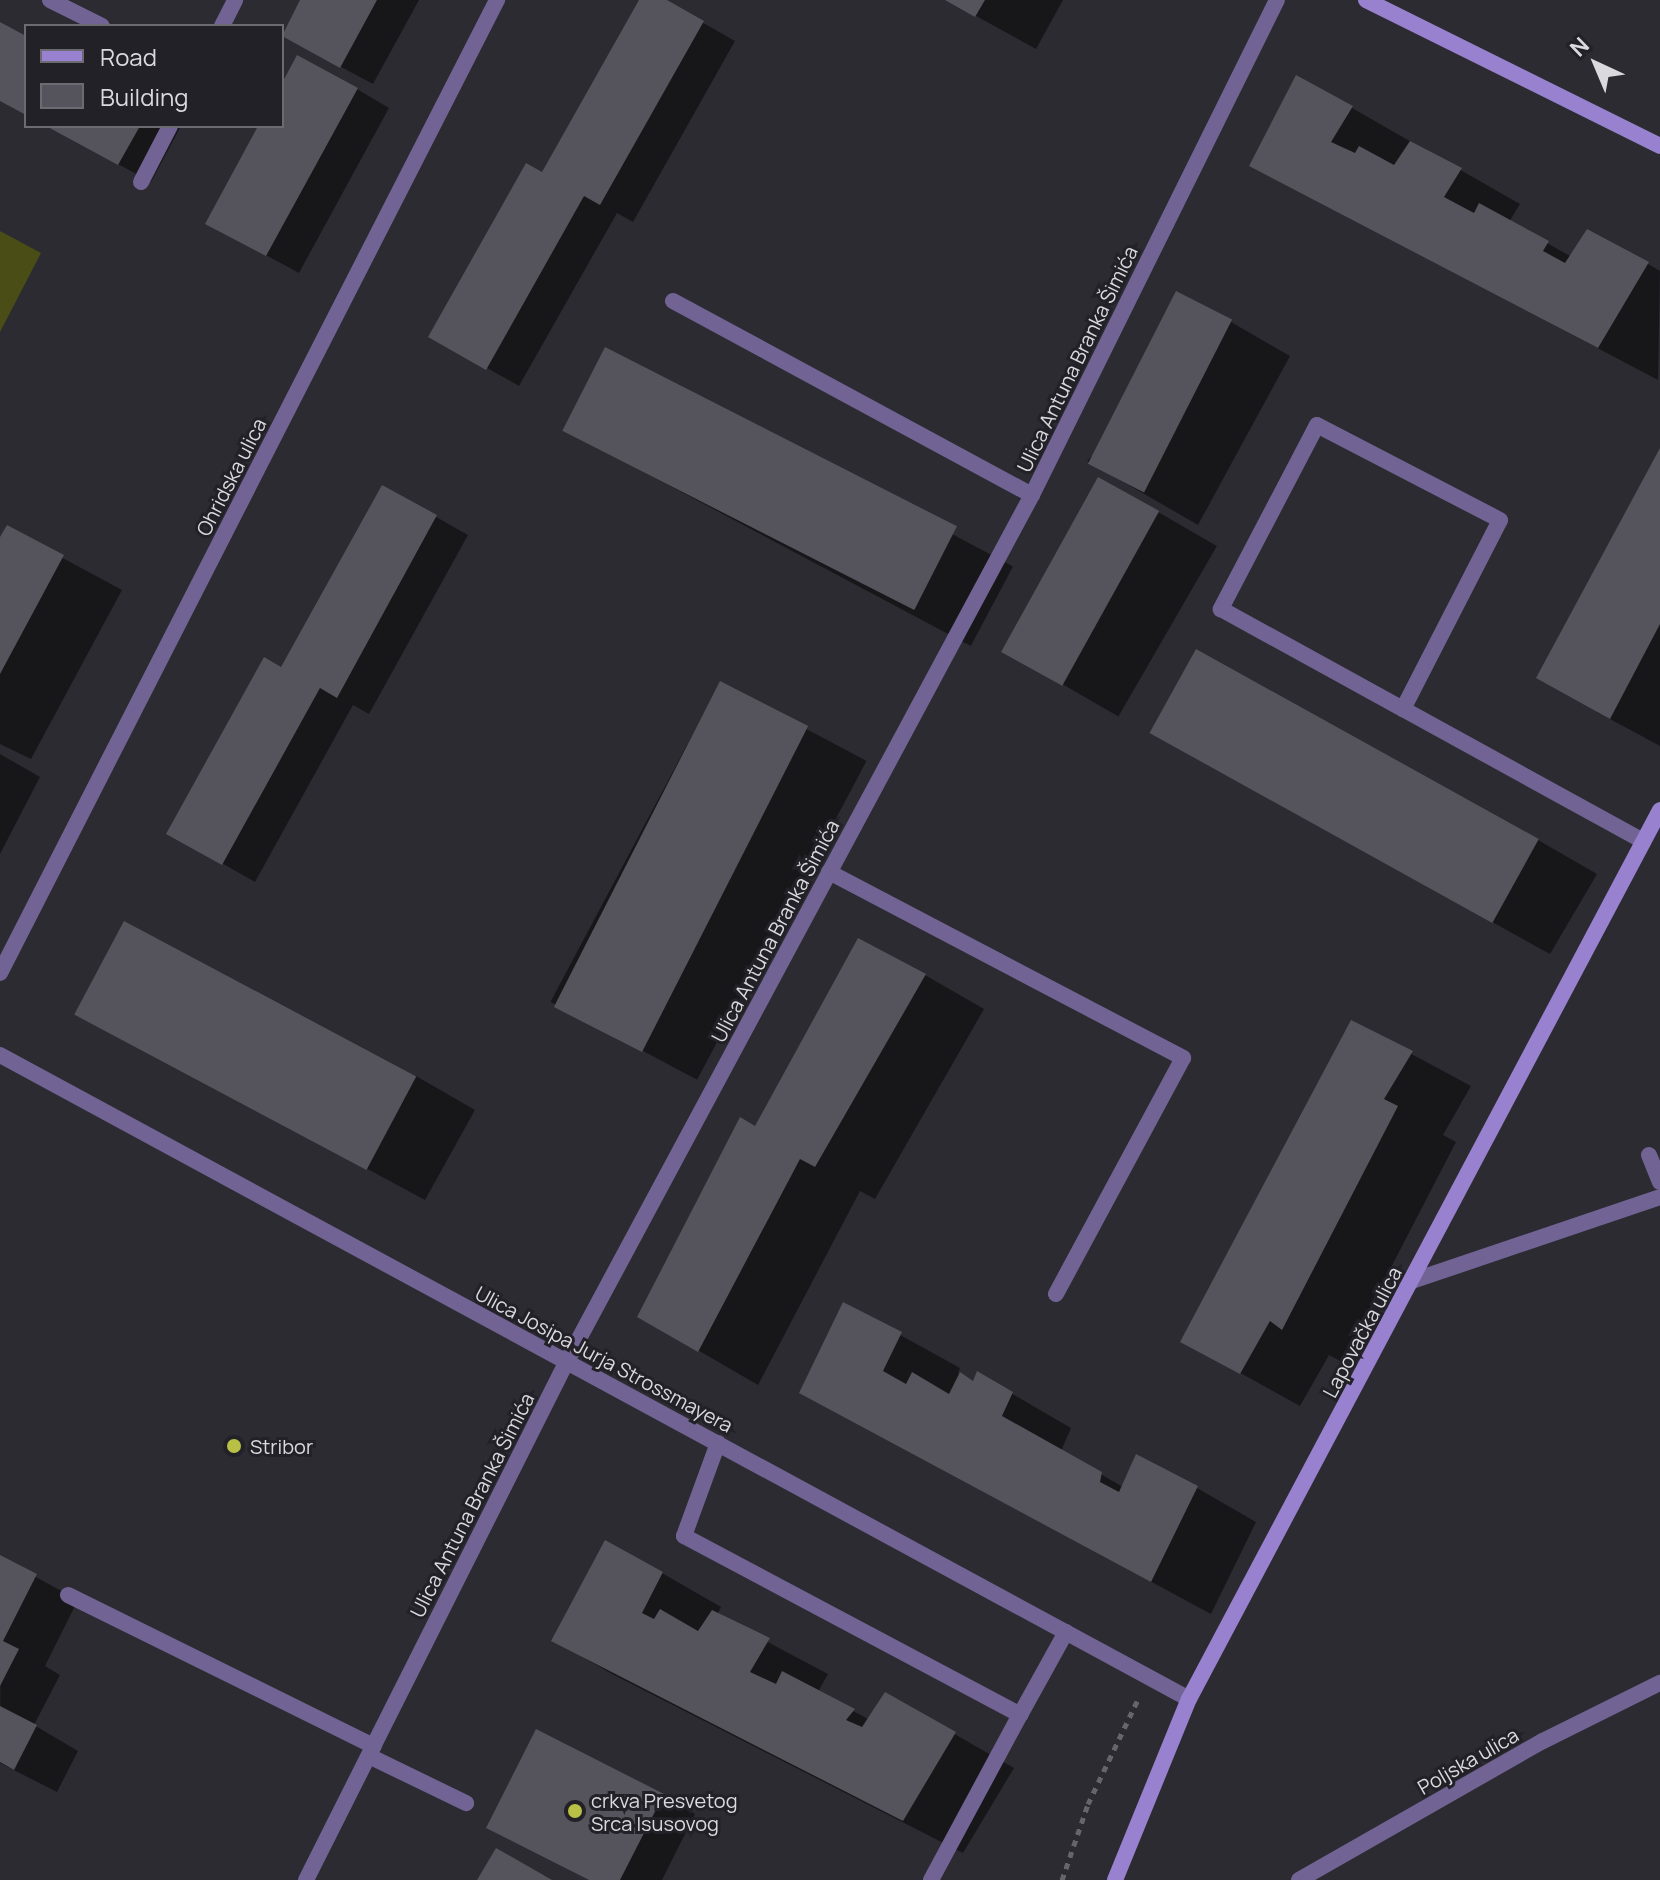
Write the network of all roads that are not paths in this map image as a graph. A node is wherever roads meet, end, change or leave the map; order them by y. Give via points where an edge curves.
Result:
1 (50, 0) edge
2 (235, 0) edge
3 (497, 0) edge
4 (1277, 0) edge
5 (1366, 0) edge
6 (98, 24) edge
7 (223, 24) edge
8 (169, 128) edge
9 (1660, 146) edge
10 (141, 182) dead end
11 (673, 301) dead end
12 (1032, 495) junction
13 (1403, 709) junction
14 (1660, 810) edge
15 (1643, 841) junction
16 (829, 872) junction
17 (0, 973) edge
18 (0, 1055) edge
19 (1649, 1155) dead end
20 (1660, 1182) edge
21 (1660, 1197) edge
22 (1412, 1281) junction
23 (1056, 1294) dead end
24 (567, 1361) junction
25 (718, 1443) junction
26 (68, 1595) dead end
27 (1066, 1632) junction
28 (1660, 1683) edge
29 (1189, 1699) junction
30 (1020, 1715) junction
31 (371, 1751) junction
32 (466, 1803) dead end
33 (306, 1880) edge
34 (931, 1880) edge
35 (1115, 1880) edge
36 (1299, 1880) edge

1 - 6 street
2 - 7 street
3 - 17 street, Ohridska ulica
4 - 12 street, Ulica Antuna Branka Šimića
5 - 9 main road
8 - 10 street
11 - 12 street
12 - 16 street, Ulica Antuna Branka Šimića
13 - 13 street via 1221,609 1317,425 1500,520
13 - 15 street
14 - 15 main road, Lapovačka ulica
15 - 22 main road, Lapovačka ulica
16 - 23 street via 1183,1058
16 - 24 street, Ulica Antuna Branka Šimića
18 - 24 street, Ulica Josipa Jurja Strossmayera
19 - 20 street
21 - 22 street
22 - 29 main road, Lapovačka ulica
24 - 25 street, Ulica Josipa Jurja Strossmayera
24 - 31 street, Ulica Antuna Branka Šimića
25 - 27 street, Ulica Josipa Jurja Strossmayera
25 - 30 street via 684,1536
26 - 31 street
27 - 29 street, Ulica Josipa Jurja Strossmayera
27 - 30 street
28 - 36 street, Poljska ulica via 1543,1741
29 - 35 main road, Lapovačka ulica
30 - 34 street
31 - 32 street
31 - 33 street, Ulica Antuna Branka Šimića

